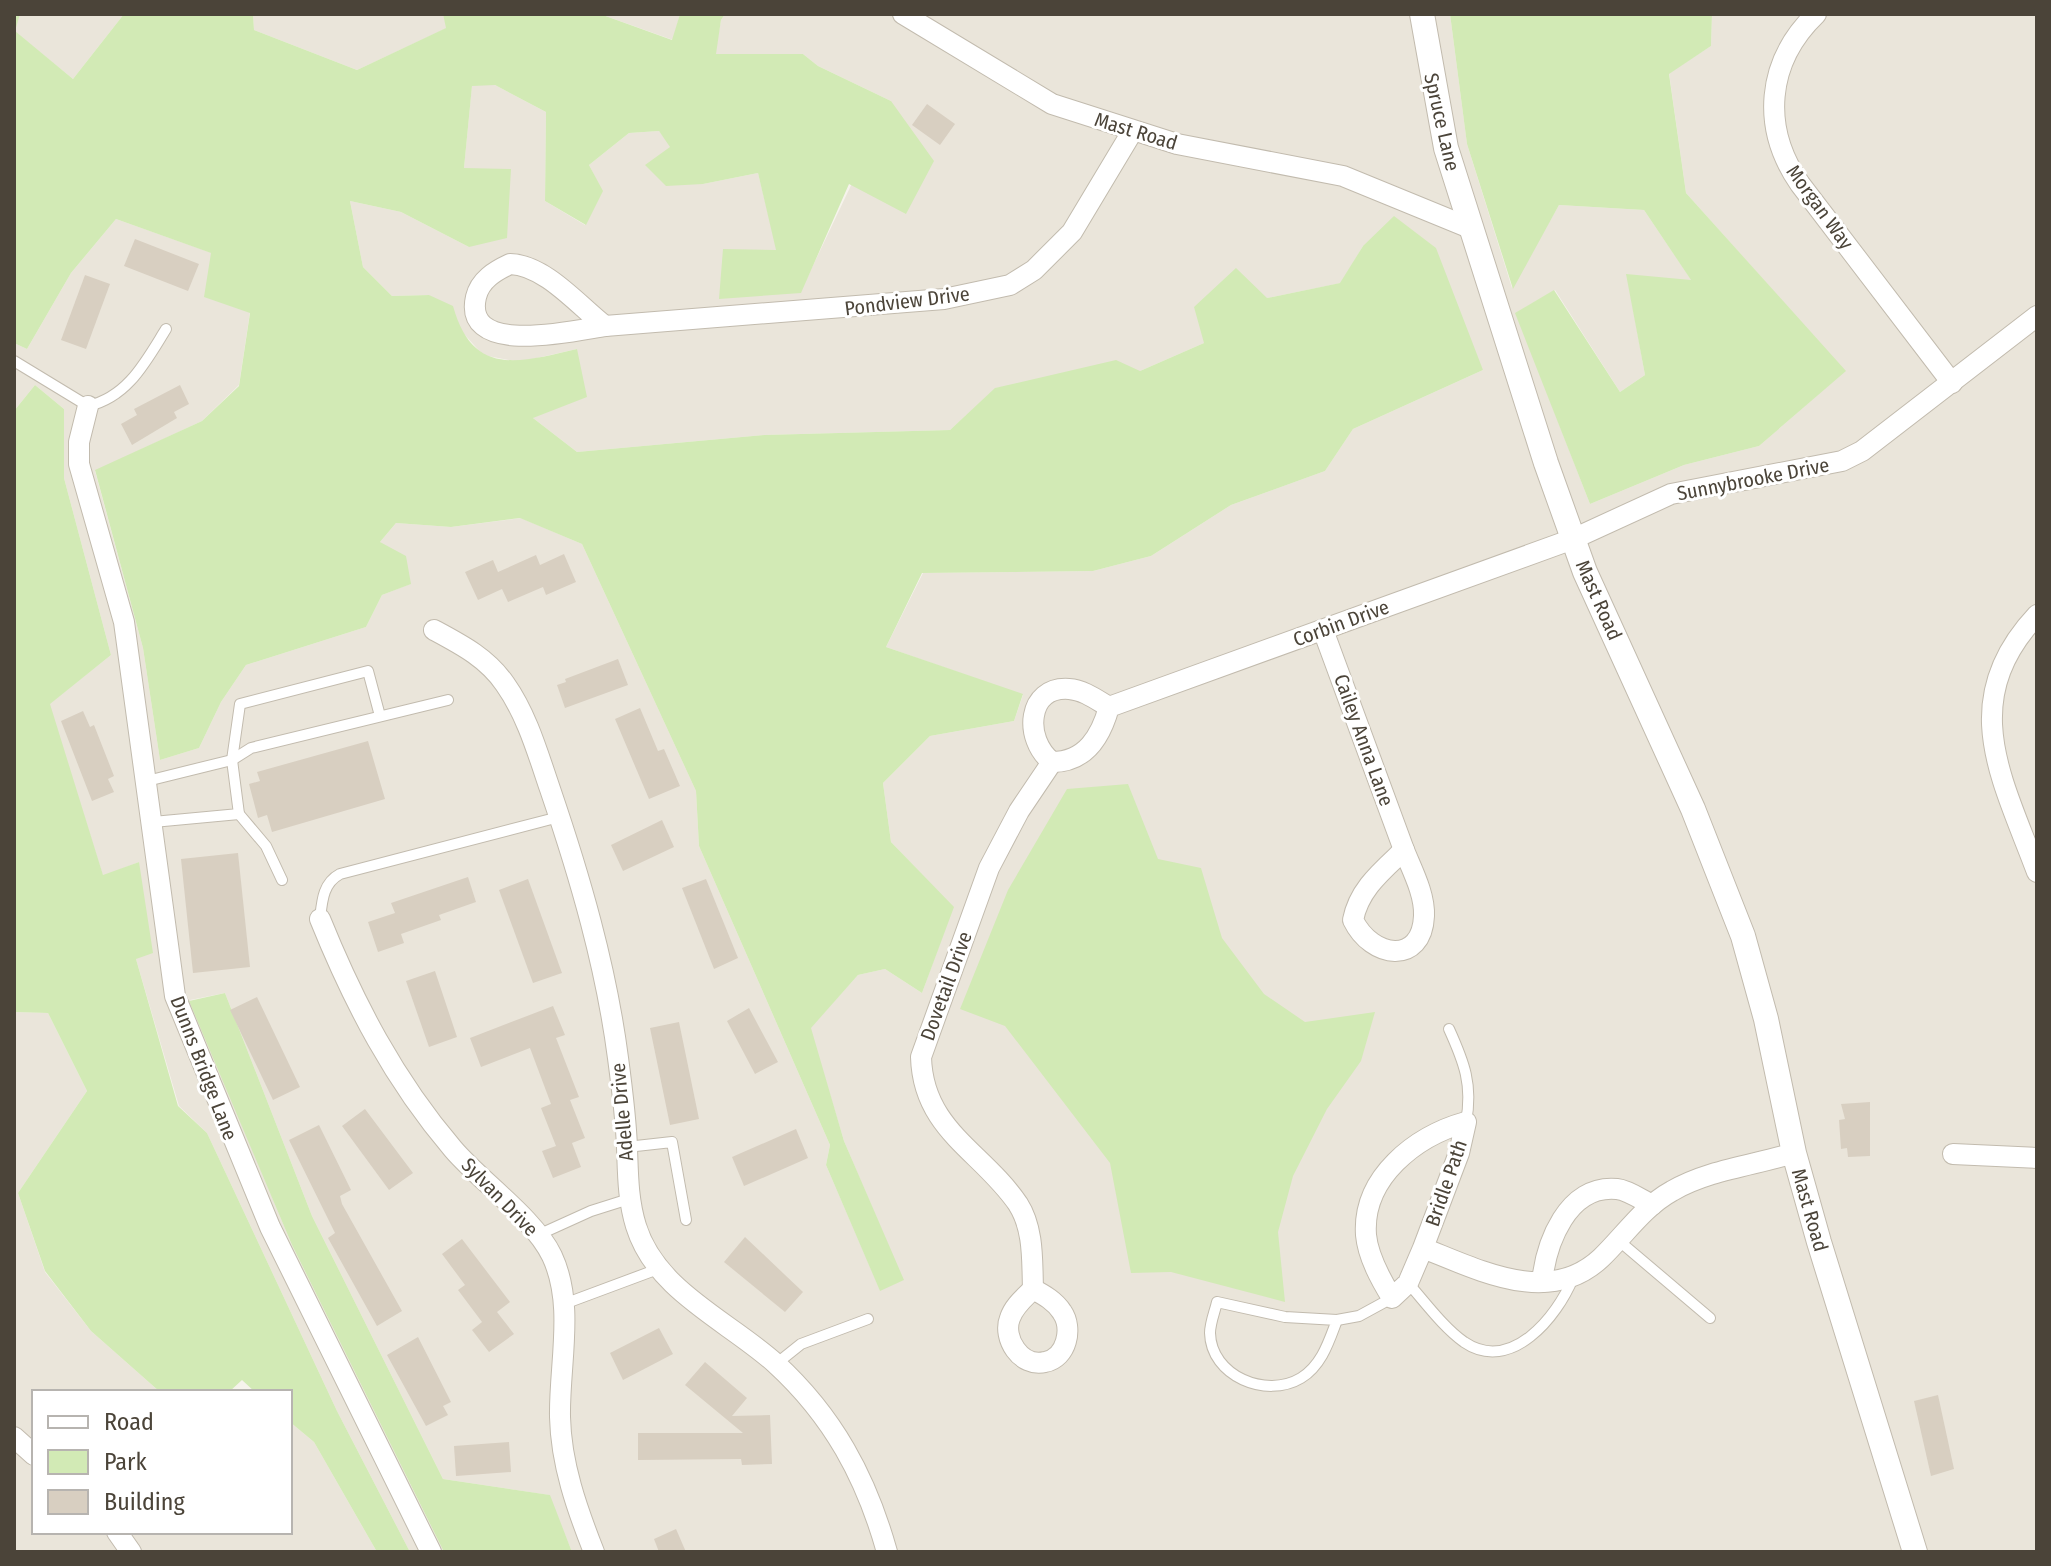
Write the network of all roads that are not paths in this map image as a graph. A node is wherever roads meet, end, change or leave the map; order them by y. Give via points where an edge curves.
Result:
1 (903, 14) edge
2 (1422, 14) edge
3 (1816, 14) edge
4 (1132, 132) junction
5 (1470, 228) junction
6 (2037, 316) edge
7 (605, 326) junction
8 (166, 329) dead end
9 (14, 361) edge
10 (1952, 383) junction
11 (88, 406) junction
12 (1573, 539) junction
13 (2037, 615) edge
14 (434, 630) dead end
15 (1323, 630) junction
16 (448, 700) dead end
17 (1109, 707) junction
18 (380, 716) junction
19 (232, 760) junction
20 (1052, 762) junction
21 (147, 781) junction
22 (239, 814) junction
23 (559, 817) junction
24 (153, 822) junction
25 (1404, 850) junction
26 (2037, 872) edge
27 (282, 880) dead end
28 (320, 919) joint
29 (1449, 1029) dead end
30 (1466, 1122) junction
31 (627, 1147) junction
32 (1794, 1153) junction
33 (1953, 1154) dead end
34 (2037, 1158) edge
35 (629, 1199) junction
36 (1652, 1205) junction
37 (686, 1220) dead end
38 (538, 1235) junction
39 (1618, 1240) junction
40 (1423, 1248) junction
41 (658, 1269) junction
42 (1573, 1278) junction
43 (1542, 1282) junction
44 (1408, 1283) junction
45 (1033, 1289) dead end
46 (1392, 1298) junction
47 (564, 1304) junction
48 (1710, 1318) dead end
49 (868, 1319) dead end
50 (1337, 1320) junction
51 (776, 1364) junction
52 (14, 1437) edge
53 (32, 1453) edge
54 (118, 1534) edge
55 (131, 1552) edge
56 (431, 1552) edge
57 (594, 1552) edge
58 (887, 1552) edge
59 (1915, 1552) edge

1 - 4 street, Mast Road via 1052,104
2 - 5 street, Spruce Lane via 1446,148
3 - 10 street, Morgan Way via 1793,40 1777,75 1773,113 1781,151 1800,184
4 - 5 street, Mast Road via 1330,172
4 - 7 street, Pondview Drive via 1072,232 1034,270 1010,285 944,299
5 - 12 street, Mast Road
6 - 10 street, Sunnybrooke Drive
7 - 7 street, Pondview Drive via 511,337 482,322 476,294 494,271 523,264
8 - 11 lane via 126,386 103,403
9 - 11 lane
10 - 12 street, Sunnybrooke Drive via 1842,461 1671,494
11 - 21 street, Dunns Bridge Lane via 79,464 124,622
12 - 15 street, Corbin Drive
12 - 32 street, Mast Road via 1729,897 1766,1019
13 - 26 street via 2002,662 1990,707 1994,753
14 - 23 street, Adelle Drive via 475,652 505,685 535,746
15 - 17 street, Corbin Drive
15 - 25 street, Cailey Anna Lane
16 - 18 lane
17 - 20 street via 1090,747 1066,762
17 - 20 street via 1065,688 1038,704 1032,735 1039,752
18 - 19 lane via 251,748
18 - 19 lane via 368,671 240,704
19 - 21 lane
19 - 22 lane
20 - 45 street, Dovetail Drive via 989,868 921,1057 922,1080 942,1123 1019,1206 1031,1242
21 - 24 street, Dunns Bridge Lane
22 - 24 lane
22 - 27 lane via 266,846
23 - 28 lane via 340,874 326,887
23 - 31 street, Adelle Drive via 603,969
24 - 56 street, Dunns Bridge Lane via 169,967 191,1042 270,1227
25 - 25 street, Cailey Anna Lane via 1369,885 1353,920 1371,945 1385,952 1400,950 1422,930 1422,897
28 - 38 street, Sylvan Drive via 366,1022 416,1101 454,1150
29 - 30 lane via 1468,1075
30 - 40 street, Bridle Path
30 - 46 street, Bridle Path via 1442,1129 1401,1155 1375,1193 1366,1235
31 - 35 street, Adelle Drive
31 - 37 lane via 672,1142
32 - 36 street via 1691,1182
32 - 59 street, Mast Road
33 - 34 street
35 - 38 lane
35 - 41 street, Adelle Drive
36 - 39 street
36 - 43 street via 1619,1189 1587,1196 1551,1235
38 - 47 street, Sylvan Drive via 558,1271
39 - 42 street
39 - 48 lane
40 - 43 street, Bridle Path via 1505,1278
40 - 44 street, Bridle Path
41 - 47 lane
41 - 51 street, Adelle Drive
42 - 43 street, Bridle Path
42 - 44 lane via 1548,1321 1525,1340 1493,1351 1465,1342
44 - 46 street, Bridle Path
46 - 50 lane via 1359,1316
47 - 57 street, Sylvan Drive via 561,1433 572,1492
49 - 51 lane via 801,1344
50 - 50 lane via 1285,1317 1217,1302 1210,1332 1221,1363 1233,1375 1272,1386 1303,1377 1315,1365
51 - 58 street, Adelle Drive via 847,1448
52 - 53 street
54 - 55 street

